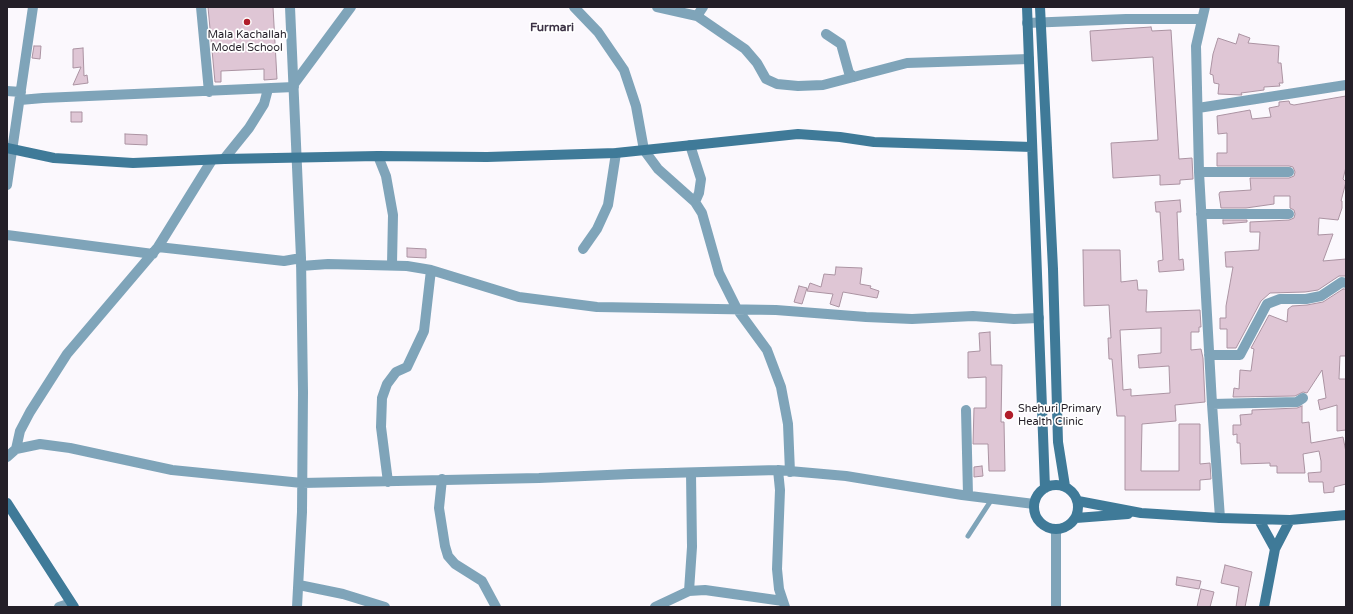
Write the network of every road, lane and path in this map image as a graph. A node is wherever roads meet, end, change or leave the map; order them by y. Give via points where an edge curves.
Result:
1 (33, 7) edge
2 (201, 7) edge
3 (290, 7) edge
4 (351, 7) edge
5 (574, 7) edge
6 (658, 7) edge
7 (703, 7) edge
8 (1027, 7) edge
9 (1040, 7) edge
10 (1204, 7) edge
11 (697, 16) junction
12 (1202, 19) junction
13 (1027, 23) junction
14 (1041, 23) junction
15 (826, 34) dead end
16 (1029, 58) junction
17 (854, 77) junction
18 (1346, 85) edge
19 (294, 86) junction
20 (268, 88) junction
21 (7, 91) edge
22 (209, 92) junction
23 (21, 96) junction
24 (1198, 108) junction
25 (690, 145) junction
26 (1032, 147) junction
27 (9, 148) edge
28 (644, 150) junction
29 (616, 153) junction
30 (378, 156) junction
31 (296, 158) junction
32 (224, 159) junction
33 (212, 160) junction
34 (1199, 172) junction
35 (1289, 172) dead end
36 (7, 184) edge
37 (695, 202) junction
38 (1201, 214) junction
39 (1289, 214) dead end
40 (7, 235) edge
41 (583, 249) dead end
42 (155, 251) junction
43 (301, 262) junction
44 (392, 264) junction
45 (431, 270) junction
46 (1346, 283) edge
47 (737, 309) junction
48 (1039, 318) junction
49 (1209, 355) junction
50 (1303, 398) dead end
51 (1212, 404) junction
52 (966, 410) dead end
53 (16, 449) junction
54 (7, 457) edge
55 (778, 470) junction
56 (691, 472) junction
57 (790, 472) junction
58 (442, 480) junction
59 (388, 482) junction
60 (302, 483) junction
61 (1065, 486) junction
62 (1045, 488) junction
63 (968, 495) junction
64 (993, 498) junction
65 (1078, 501) junction
66 (7, 503) edge
67 (1034, 504) junction
68 (1141, 512) junction
69 (1346, 515) edge
70 (1076, 518) junction
71 (1220, 518) junction
72 (1259, 520) junction
73 (1290, 520) junction
74 (1056, 529) junction
75 (968, 536) dead end
76 (1275, 550) junction
77 (299, 585) junction
78 (689, 591) junction
79 (784, 604) edge
80 (72, 605) edge
81 (59, 607) edge
82 (297, 607) edge
83 (384, 607) edge
84 (496, 607) edge
85 (655, 607) edge
86 (1056, 607) edge
87 (1264, 607) edge

1 - 23 street
2 - 22 street
3 - 19 street
4 - 19 street
5 - 28 street via 598,32 624,70 636,106
6 - 11 street
7 - 11 street
8 - 13 main road
9 - 14 main road
10 - 12 street
11 - 17 street via 745,49 766,79 777,84 822,85
12 - 14 street
12 - 24 street via 1196,46
13 - 14 street
13 - 16 main road
14 - 61 main road via 1053,269 1058,442
15 - 17 street via 840,44 850,73
16 - 17 street via 907,63
16 - 26 main road
18 - 24 street
19 - 20 street
19 - 31 street
20 - 22 street
20 - 32 street via 264,104
21 - 23 street
22 - 23 street via 43,98
23 - 27 street
24 - 34 street
25 - 26 main road via 798,134 840,136 874,142
25 - 28 main road
25 - 37 street via 701,179
26 - 48 main road
27 - 33 main road via 54,158 133,163
27 - 36 street
28 - 29 main road
28 - 37 street via 658,169
29 - 30 main road via 487,157
29 - 41 street via 608,205
30 - 31 main road
30 - 44 street via 386,176 393,215
31 - 32 main road
31 - 43 street
32 - 33 main road
33 - 42 street
34 - 35 street
34 - 38 street
37 - 47 street via 702,213 719,272
38 - 39 street
38 - 49 street
40 - 42 street
42 - 43 street
42 - 53 street via 67,354 30,412 20,431
43 - 44 street via 367,266
43 - 60 street
44 - 45 street
45 - 47 street via 519,297 597,307
45 - 59 street via 424,331 406,367 396,372 387,384 382,398 381,427
46 - 49 street via 1342,282 1321,296 1280,299 1267,304 1240,355
47 - 48 street via 821,312 866,318
47 - 57 street via 767,350 781,387 788,424
48 - 62 main road
49 - 51 street
50 - 51 street via 1297,402
51 - 71 street
52 - 63 street
53 - 54 street
53 - 60 street via 40,444 172,470
55 - 56 street
55 - 57 street
55 - 79 street via 780,490 777,569
56 - 58 street
56 - 78 street via 692,547
57 - 63 street via 846,476
58 - 59 street
58 - 84 street via 440,508 448,556 455,564 482,581
59 - 60 street
60 - 77 street
61 - 62 main road via 1052,485
61 - 65 main road
62 - 67 main road via 1036,497
63 - 64 street
64 - 67 street
64 - 75 lane
65 - 68 main road
65 - 70 main road
66 - 80 main road
67 - 74 main road via 1039,521
68 - 70 main road
68 - 71 main road
69 - 73 main road
70 - 74 main road via 1067,526
71 - 72 main road
72 - 73 main road
72 - 76 main road
73 - 76 main road
74 - 86 street
76 - 87 main road
77 - 82 street
77 - 83 street via 343,594
78 - 79 street via 705,590
78 - 85 street
80 - 81 street

